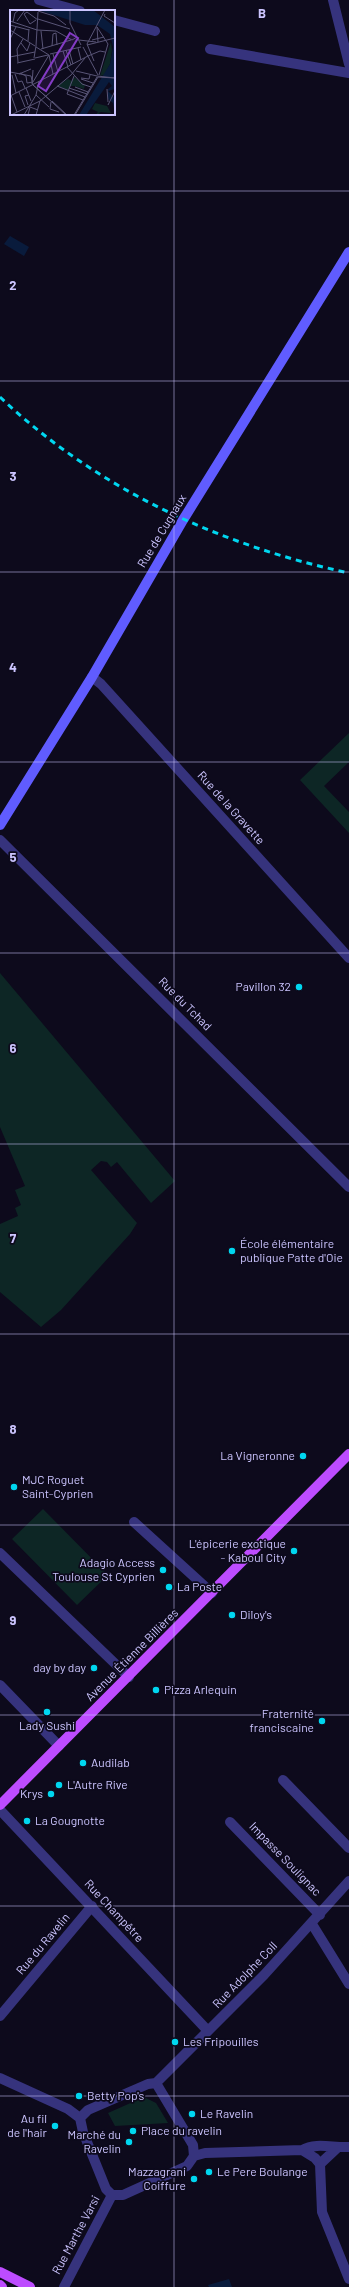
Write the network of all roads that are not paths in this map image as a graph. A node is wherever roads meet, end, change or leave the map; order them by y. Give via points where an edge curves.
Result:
1 (38, 0) edge
2 (333, 0) edge
3 (76, 10) edge
4 (115, 20) edge
5 (156, 31) dead end
6 (210, 48) dead end
7 (349, 64) edge
8 (349, 73) edge
9 (349, 252) edge
10 (92, 677) junction
11 (0, 824) edge
12 (0, 840) edge
13 (349, 958) edge
14 (349, 1187) edge
15 (349, 1454) edge
16 (134, 1522) dead end
17 (0, 1553) edge
18 (212, 1593) junction
19 (129, 1677) junction
20 (0, 1685) edge
21 (59, 1746) junction
22 (283, 1780) dead end
23 (0, 1805) edge
24 (0, 1810) edge
25 (230, 1822) dead end
26 (349, 1848) edge
27 (349, 1881) edge
28 (92, 1906) junction
29 (320, 1915) junction
30 (312, 1924) junction
31 (349, 1984) edge
32 (0, 2016) edge
33 (208, 2031) junction
34 (0, 2078) edge
35 (156, 2083) junction
36 (80, 2118) junction
37 (349, 2147) edge
38 (337, 2148) junction
39 (302, 2150) junction
40 (194, 2156) junction
41 (320, 2164) junction
42 (112, 2195) junction
43 (3, 2272) edge
44 (349, 2279) edge
45 (30, 2287) edge
46 (64, 2287) edge

1 - 3 street
2 - 7 street
4 - 5 street
6 - 8 street
9 - 10 street, Rue de Cugnaux via 183,520
10 - 11 street, Rue de Cugnaux
10 - 13 street, Rue de la Gravette
12 - 14 street, Rue du Tchad
15 - 18 main road, Avenue Étienne Billières
16 - 18 street
17 - 19 street
18 - 19 main road, Avenue Étienne Billières
19 - 21 main road, Avenue Étienne Billières
20 - 21 street
21 - 23 main road, Avenue Étienne Billières
22 - 26 street
24 - 28 street, Rue Champêtre
25 - 29 street, Impasse Soulignac
27 - 29 street, Rue Adolphe Coll
28 - 32 street, Rue du Ravelin
28 - 33 street, Rue Champêtre
29 - 30 street, Rue Adolphe Coll
30 - 31 street
30 - 33 street, Rue Adolphe Coll
33 - 35 street, Rue Adolphe Coll
34 - 36 street via 68,2109
35 - 36 street via 148,2084 88,2110
35 - 40 street via 193,2145
36 - 42 street via 106,2189
37 - 38 street
38 - 39 street via 320,2145
38 - 41 street
39 - 40 street via 205,2153
39 - 41 street via 316,2158
40 - 42 street via 187,2166 123,2195
41 - 44 street via 322,2212
42 - 46 street, Rue Marthe Varsi
43 - 45 main road

